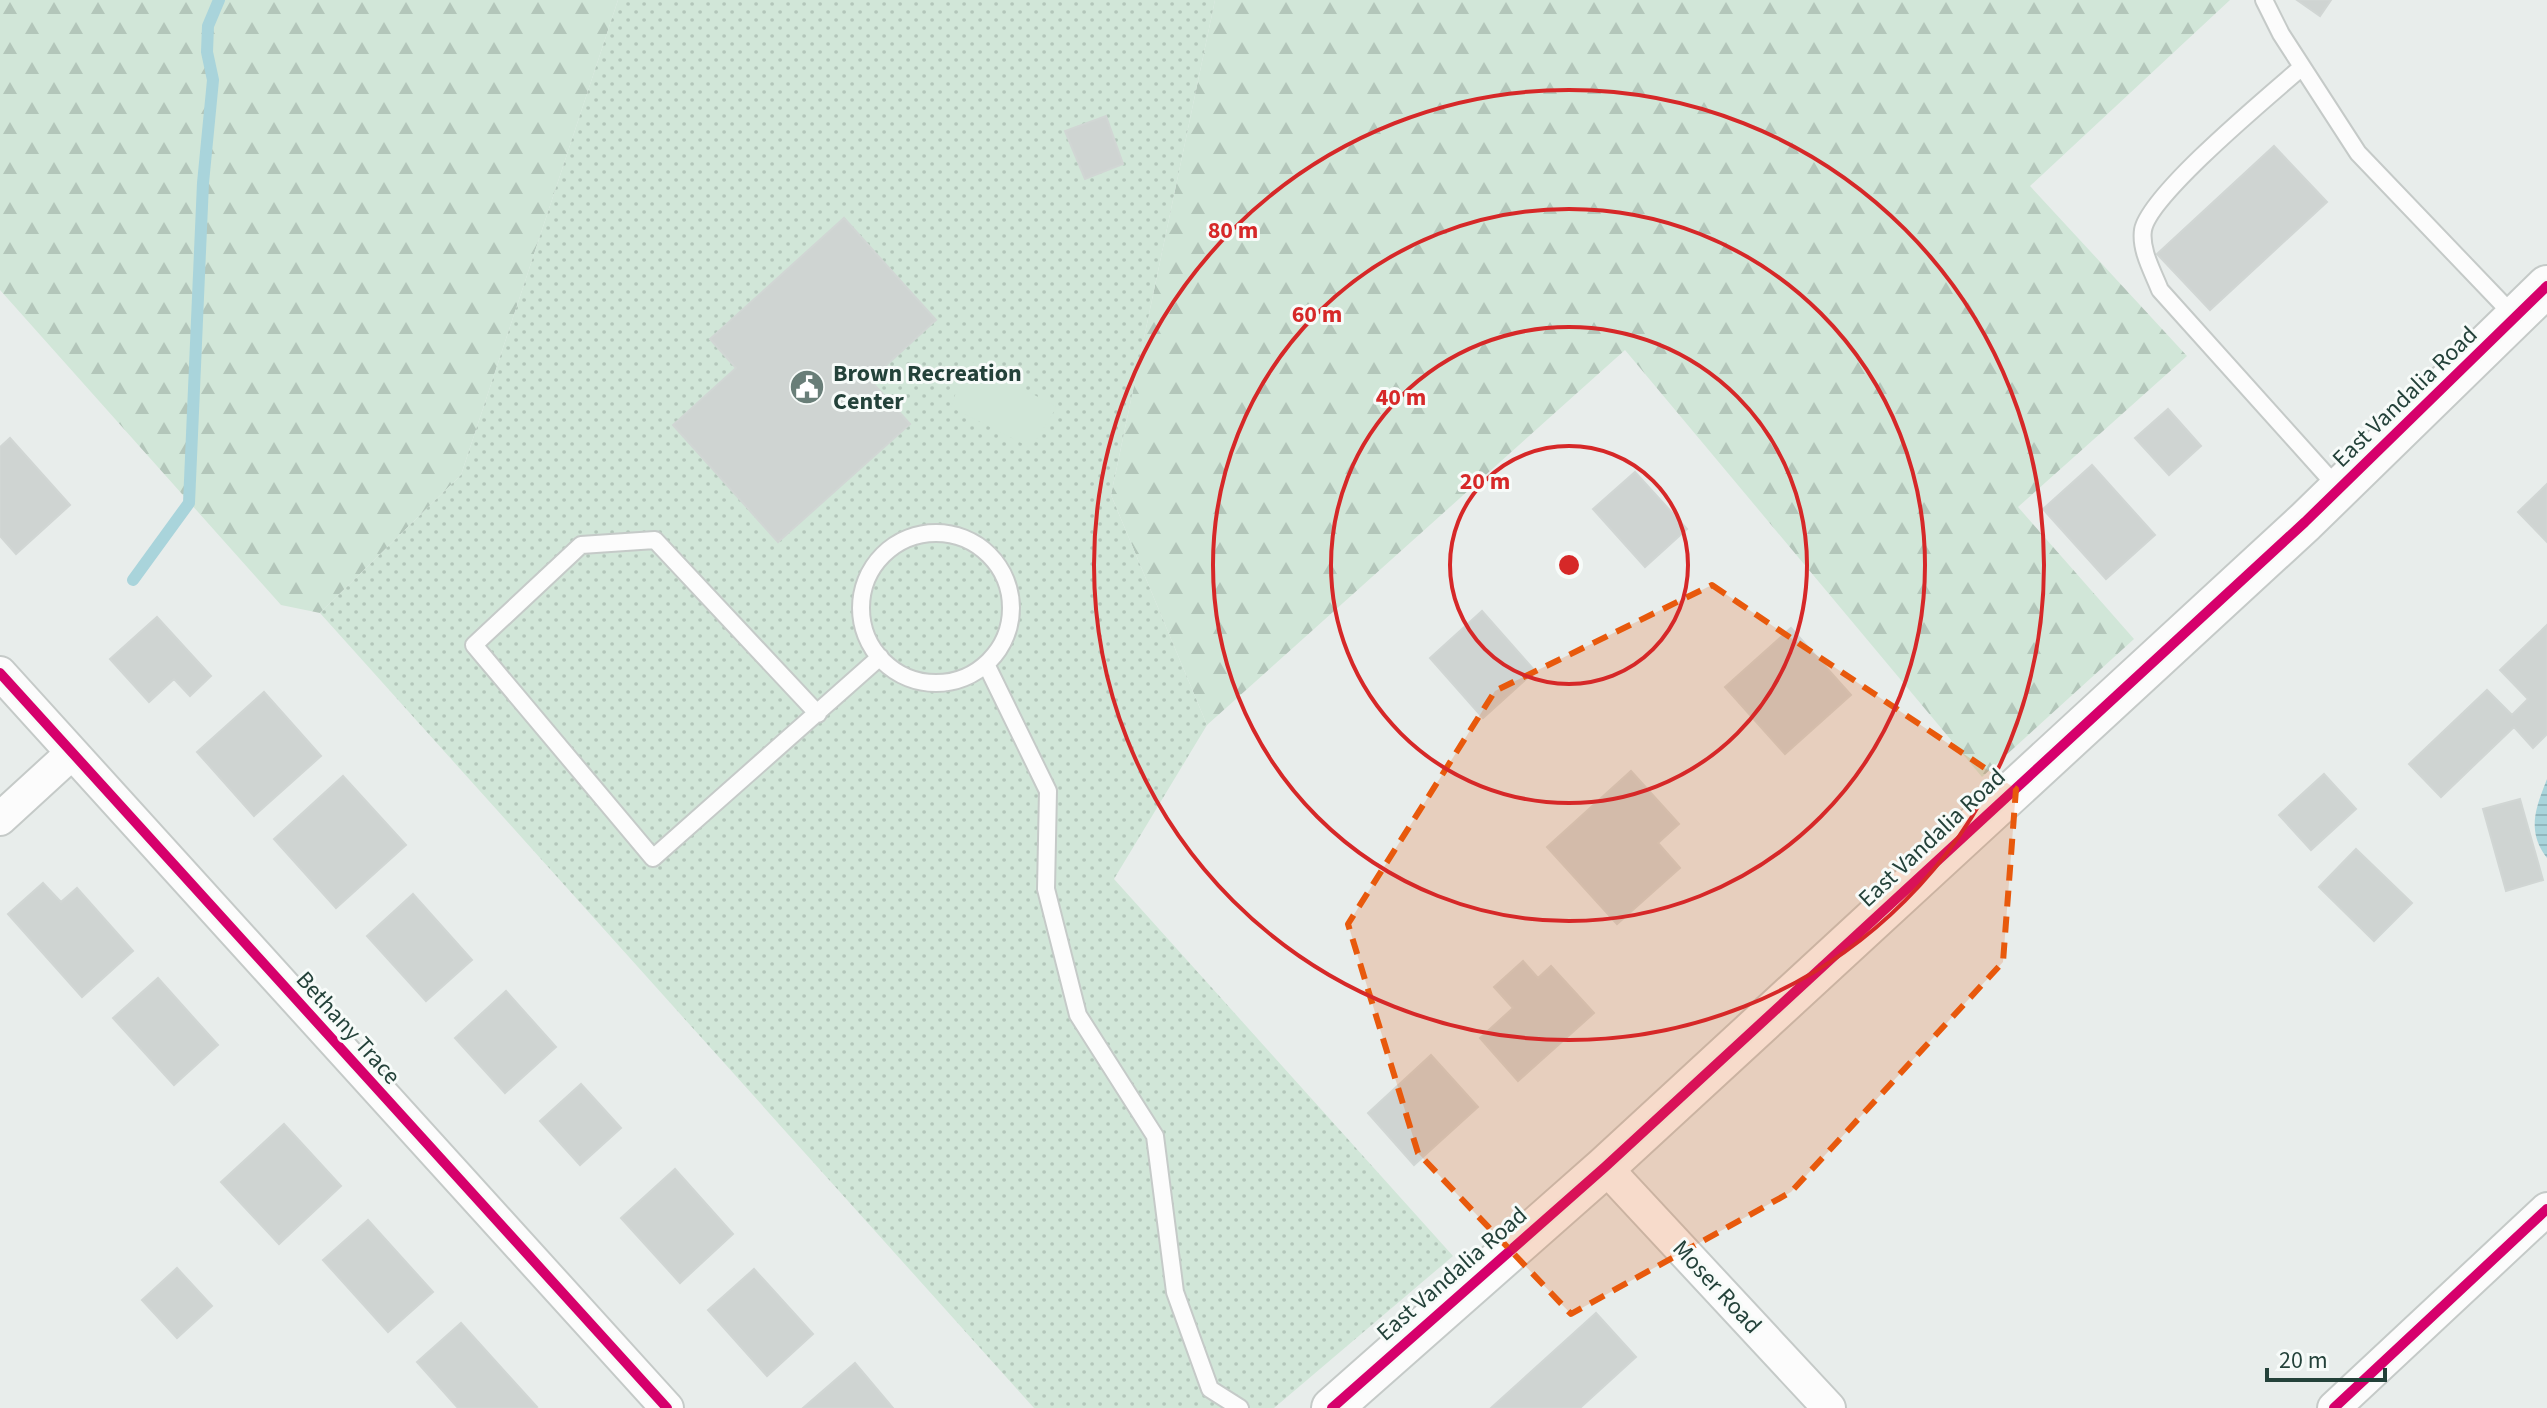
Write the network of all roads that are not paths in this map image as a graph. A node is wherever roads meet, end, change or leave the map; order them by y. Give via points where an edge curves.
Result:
1 (2264, 0) edge
2 (2302, 67) junction
3 (2547, 286) edge
4 (2516, 318) junction
5 (2339, 489) junction
6 (880, 657) junction
7 (986, 664) junction
8 (0, 673) edge
9 (818, 714) junction
10 (72, 753) junction
11 (0, 819) edge
12 (1605, 1167) junction
13 (2547, 1209) edge
14 (667, 1408) edge
15 (1240, 1408) edge
16 (1332, 1408) edge
17 (1829, 1408) edge
18 (2334, 1408) edge

1 - 2 lane
2 - 4 lane via 2358,153
2 - 5 lane via 2176,181 2143,228 2144,249 2160,290
3 - 4 street, East Vandalia Road
4 - 5 street, East Vandalia Road
5 - 12 street, East Vandalia Road
6 - 7 lane via 914,680 939,683 964,678
6 - 7 lane via 863,627 867,577 881,556 902,541 926,532 950,533 973,541 992,556 1008,587 1010,623
6 - 9 lane
7 - 15 lane via 1048,791 1046,889 1078,1015 1155,1136 1175,1292 1210,1389
8 - 10 street, Bethany Trace
9 - 9 lane via 653,858 474,645 581,545 655,540
10 - 11 street
10 - 14 street, Bethany Trace
12 - 16 street, East Vandalia Road
12 - 17 street, Moser Road
13 - 18 street

